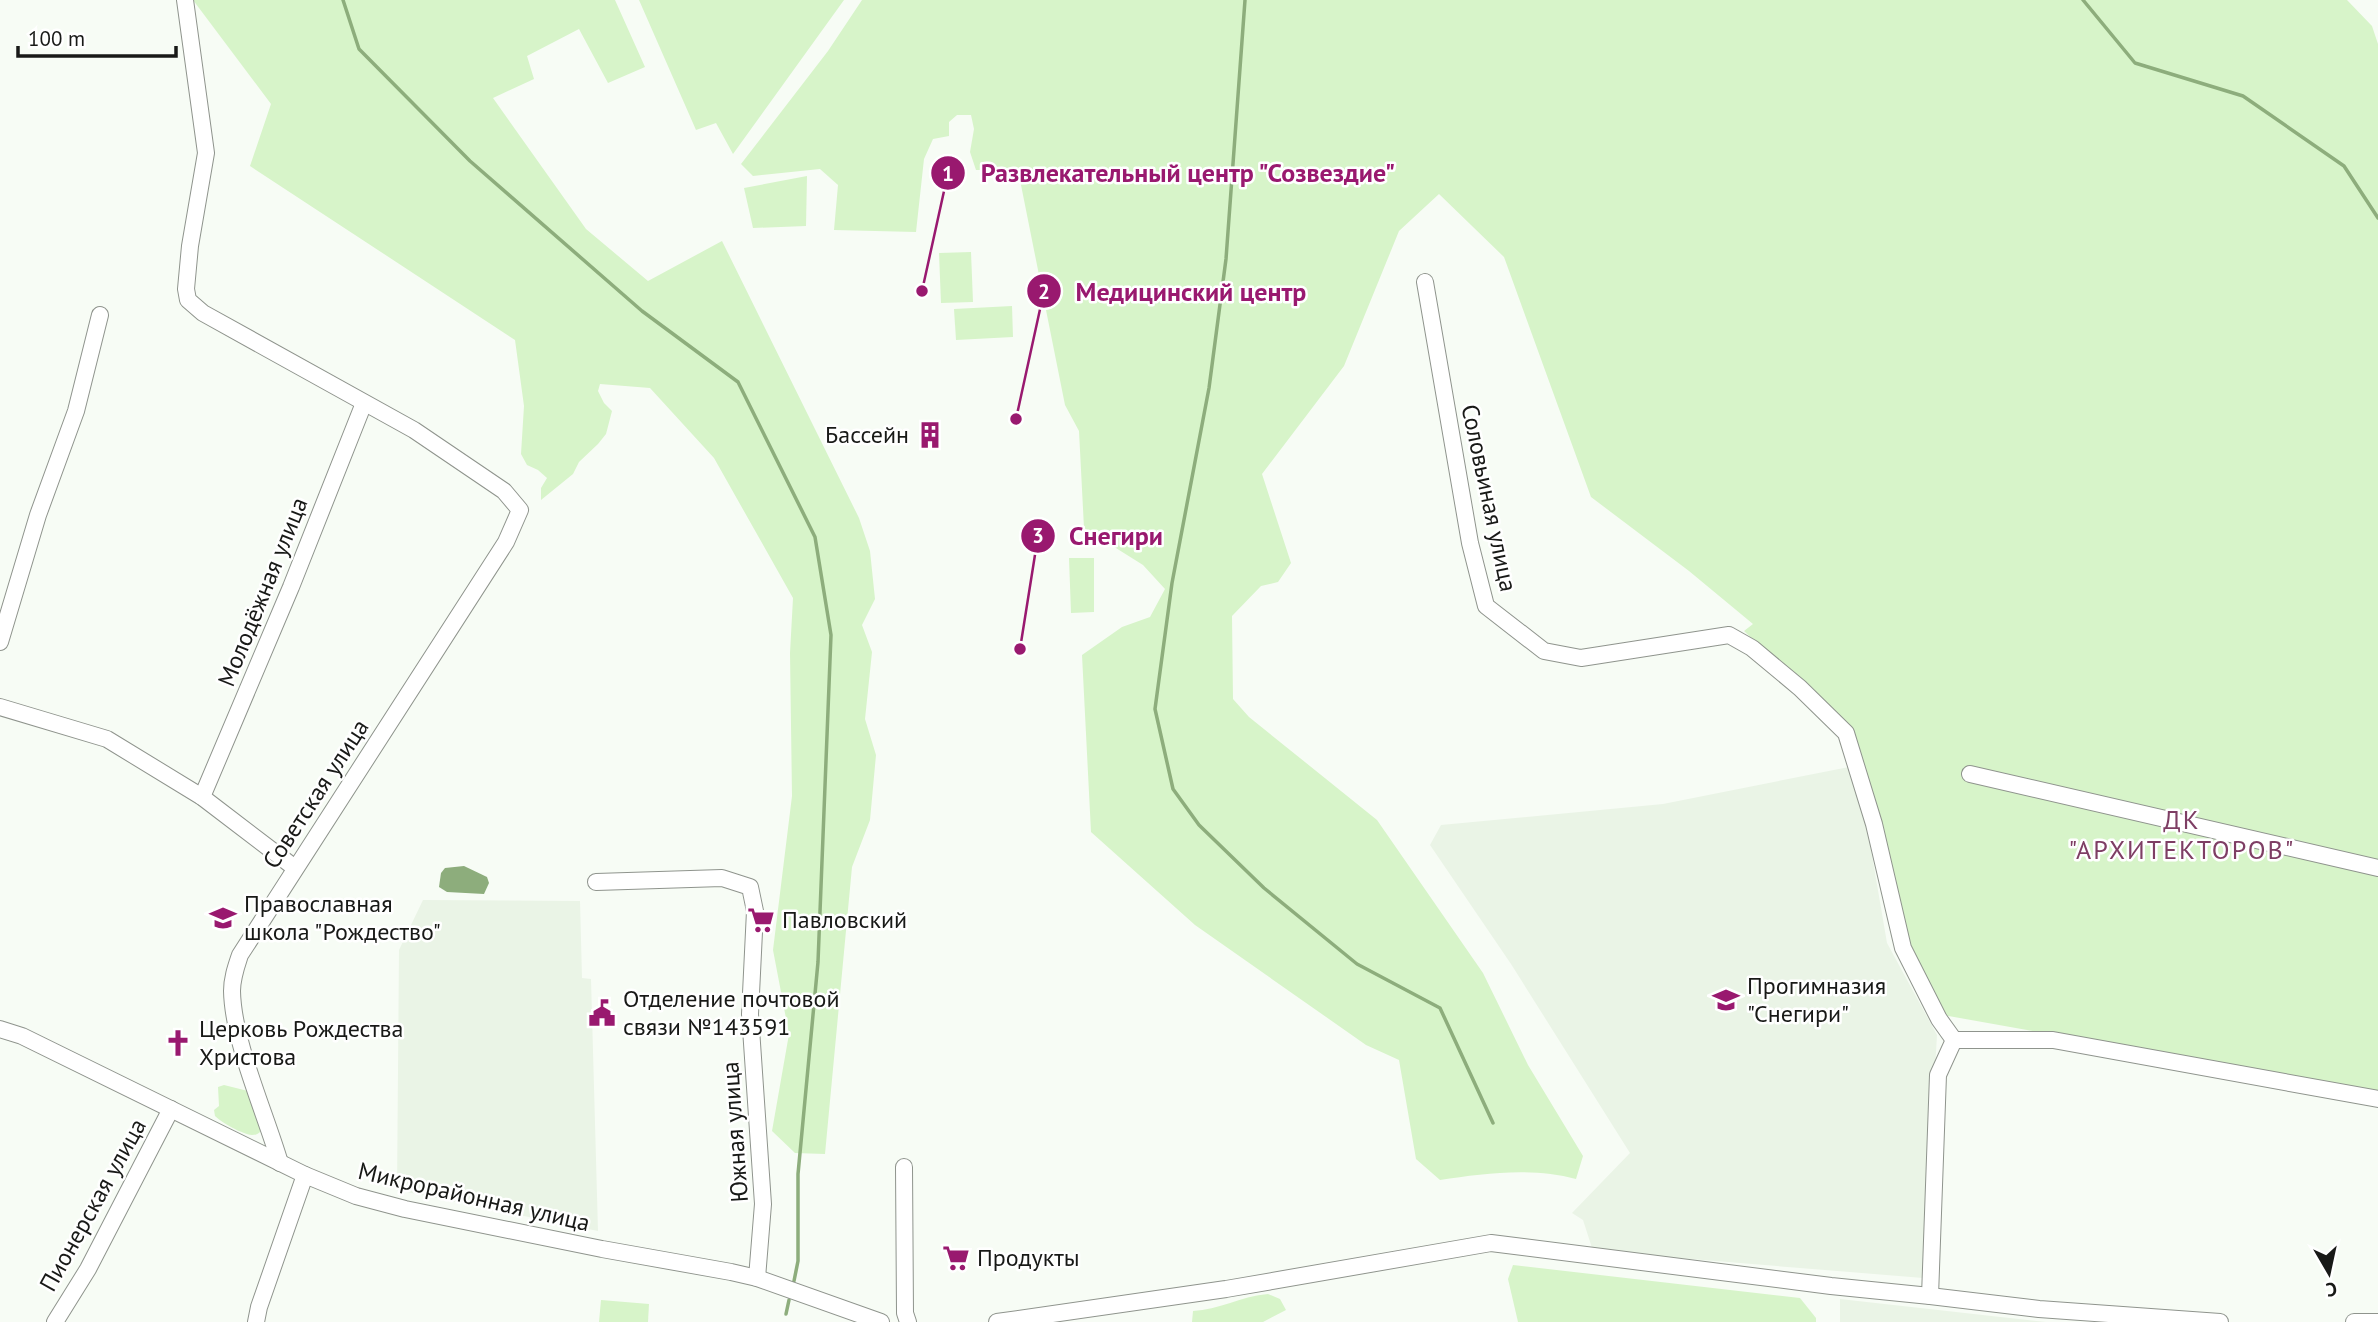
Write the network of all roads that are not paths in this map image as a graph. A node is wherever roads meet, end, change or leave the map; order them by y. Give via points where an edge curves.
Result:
1 (186, 0) edge
2 (1425, 282) dead end
3 (100, 315) dead end
4 (364, 402) junction
5 (0, 642) edge
6 (0, 708) edge
7 (1970, 774) dead end
8 (202, 797) junction
9 (295, 868) junction
10 (2378, 868) edge
11 (596, 882) dead end
12 (0, 1029) edge
13 (1954, 1040) junction
14 (2378, 1099) edge
15 (171, 1110) junction
16 (280, 1163) junction
17 (904, 1167) dead end
18 (305, 1175) junction
19 (757, 1278) junction
20 (1930, 1296) junction
21 (55, 1322) edge
22 (256, 1322) edge
23 (881, 1322) edge
24 (908, 1322) edge
25 (997, 1322) edge
26 (2220, 1322) edge
27 (2354, 1322) edge
28 (2378, 1322) edge

1 - 4 street via 206,153 187,267 188,300 203,313
2 - 13 street, Соловьиная улица via 1470,543 1486,606 1544,651 1581,658 1729,635 1800,688 1846,733 1874,824 1903,948
3 - 5 street via 76,411 38,515
4 - 8 street, Молодёжная улица
4 - 9 street, Советская улица via 485,477 520,510 506,542
6 - 8 street via 107,738
7 - 10 street
8 - 9 street
9 - 16 street, Советская улица via 240,955 232,988 245,1055
11 - 19 street, Южная улица via 722,878 750,887 755,911 750,1014 763,1204
12 - 15 street, Микрорайонная улица
13 - 14 street via 2053,1040
13 - 20 street via 1938,1074
15 - 16 street, Микрорайонная улица
15 - 21 street, Пионерская улица via 88,1269
16 - 18 street, Микрорайонная улица
17 - 24 street
18 - 19 street, Микрорайонная улица via 405,1209
18 - 22 street
19 - 23 street, Микрорайонная улица
20 - 25 street via 1491,1243
20 - 26 street
27 - 28 street

